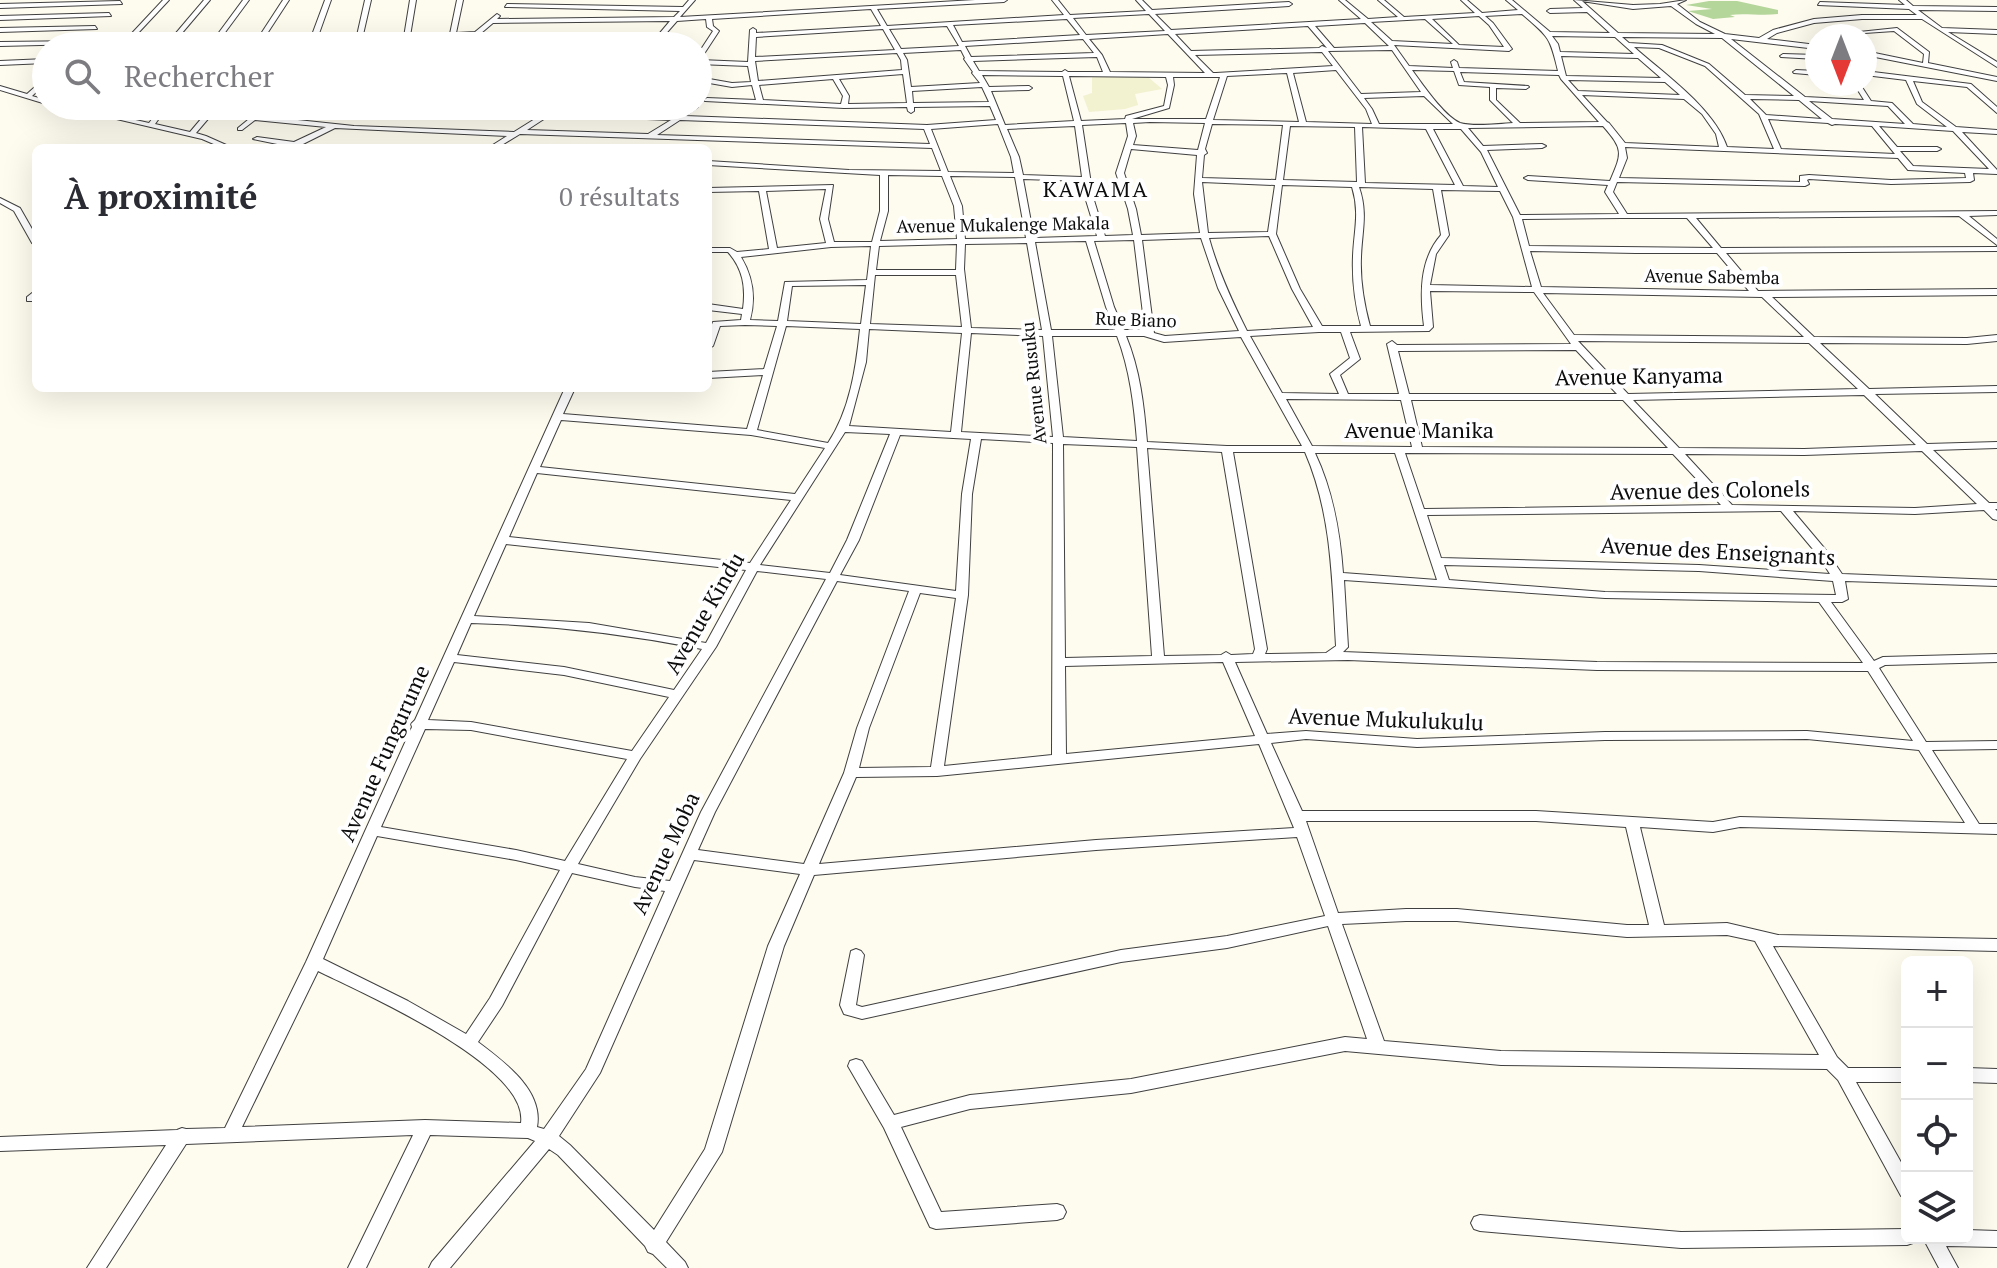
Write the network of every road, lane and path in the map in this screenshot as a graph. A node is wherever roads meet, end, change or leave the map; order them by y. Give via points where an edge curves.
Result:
1 (11, 0) edge
2 (166, 0) edge
3 (207, 0) edge
4 (246, 0) edge
5 (286, 0) edge
6 (328, 0) edge
7 (368, 0) edge
8 (413, 0) edge
9 (460, 0) edge
10 (514, 0) edge
11 (692, 0) edge
12 (890, 0) edge
13 (1004, 0) edge
14 (1055, 0) edge
15 (1139, 0) edge
16 (1342, 0) edge
17 (1381, 0) edge
18 (1464, 0) edge
19 (1509, 0) edge
20 (1580, 0) edge
21 (1683, 0) edge
22 (1811, 0) edge
23 (1902, 0) edge
24 (122, 1) edge
25 (820, 1) edge
26 (951, 2) edge
27 (1290, 2) edge
28 (1673, 4) junction
29 (1820, 4) junction
30 (0, 5) edge
31 (764, 5) dead end
32 (507, 6) junction
33 (897, 7) junction
34 (1911, 7) junction
35 (685, 9) junction
36 (874, 9) junction
37 (1997, 9) edge
38 (1589, 10) junction
39 (824, 11) junction
40 (1150, 11) junction
41 (1550, 11) dead end
42 (1522, 12) junction
43 (1477, 13) junction
44 (109, 15) junction
45 (763, 15) junction
46 (748, 16) junction
47 (1069, 17) junction
48 (1426, 17) junction
49 (1922, 17) junction
50 (0, 18) edge
51 (709, 18) junction
52 (1403, 19) junction
53 (1854, 19) junction
54 (675, 20) junction
55 (492, 21) junction
56 (1368, 21) junction
57 (1306, 23) junction
58 (949, 24) junction
59 (95, 28) junction
60 (887, 29) junction
61 (0, 30) edge
62 (1941, 30) junction
63 (1170, 31) junction
64 (1877, 31) edge
65 (91, 32) edge
66 (136, 32) edge
67 (180, 32) edge
68 (222, 32) edge
69 (265, 32) edge
70 (314, 32) edge
71 (357, 32) edge
72 (408, 32) edge
73 (454, 32) edge
74 (479, 32) edge
75 (664, 32) edge
76 (1548, 34) junction
77 (1614, 34) junction
78 (1997, 34) edge
79 (755, 35) junction
80 (1724, 36) junction
81 (712, 37) edge
82 (1086, 37) junction
83 (1761, 40) junction
84 (1957, 40) junction
85 (32, 43) edge
86 (0, 44) edge
87 (1457, 44) junction
88 (1392, 45) junction
89 (1626, 45) junction
90 (963, 46) junction
91 (1805, 46) edge
92 (899, 48) junction
93 (1322, 48) junction
94 (1331, 48) junction
95 (32, 53) edge
96 (1189, 53) junction
97 (1556, 54) junction
98 (1099, 55) junction
99 (1463, 55) dead end
100 (1877, 55) edge
101 (1640, 56) junction
102 (1783, 56) dead end
103 (1805, 57) edge
104 (1892, 57) junction
105 (967, 59) junction
106 (712, 61) edge
107 (1994, 61) edge
108 (22, 62) junction
109 (32, 62) edge
110 (752, 62) junction
111 (1926, 62) junction
112 (0, 63) edge
113 (1455, 65) junction
114 (1339, 68) junction
115 (1407, 68) junction
116 (1289, 70) junction
117 (904, 72) junction
118 (1065, 72) junction
119 (1796, 72) dead end
120 (1805, 72) edge
121 (975, 73) junction
122 (1107, 73) junction
123 (1169, 74) junction
124 (1210, 74) junction
125 (1877, 74) edge
126 (1224, 75) junction
127 (1562, 75) junction
128 (834, 76) junction
129 (1908, 78) junction
130 (1997, 79) edge
131 (1669, 80) junction
132 (712, 81) edge
133 (755, 84) junction
134 (732, 85) junction
135 (1493, 85) junction
136 (985, 87) junction
137 (1526, 87) dead end
138 (0, 88) edge
139 (1029, 88) dead end
140 (909, 89) junction
141 (1577, 93) junction
142 (30, 94) edge
143 (1425, 94) junction
144 (1359, 96) junction
145 (1864, 96) edge
146 (712, 97) edge
147 (1688, 97) junction
148 (1746, 97) junction
149 (1802, 98) junction
150 (712, 100) edge
151 (1868, 102) junction
152 (760, 103) junction
153 (993, 104) junction
154 (830, 105) junction
155 (844, 106) junction
156 (912, 106) junction
157 (1997, 111) edge
158 (1764, 117) junction
159 (712, 119) edge
160 (130, 120) edge
161 (155, 120) edge
162 (204, 120) edge
163 (252, 120) edge
164 (275, 120) edge
165 (339, 120) edge
166 (538, 120) edge
167 (674, 120) edge
168 (1130, 120) junction
169 (1210, 121) junction
170 (803, 122) junction
171 (1077, 123) junction
172 (1832, 123) junction
173 (1287, 124) junction
174 (1303, 124) junction
175 (1607, 124) junction
176 (151, 125) junction
177 (1001, 125) junction
178 (1358, 125) junction
179 (334, 126) junction
180 (910, 126) junction
181 (1377, 126) junction
182 (1519, 126) junction
183 (1875, 126) junction
184 (927, 127) junction
185 (1428, 127) junction
186 (1463, 127) junction
187 (1912, 128) junction
188 (240, 129) dead end
189 (1957, 131) junction
190 (1997, 132) edge
191 (517, 133) junction
192 (192, 134) junction
193 (583, 136) junction
194 (648, 137) junction
195 (257, 139) dead end
196 (778, 143) junction
197 (218, 144) edge
198 (278, 144) edge
199 (296, 144) edge
200 (499, 144) edge
201 (581, 144) edge
202 (1622, 145) junction
203 (934, 146) junction
204 (1542, 146) dead end
205 (1128, 147) junction
206 (1481, 148) junction
207 (1937, 149) dead end
208 (1724, 150) junction
209 (1778, 151) junction
210 (1895, 152) junction
211 (1203, 153) junction
212 (712, 163) edge
213 (720, 164) junction
214 (1969, 171) junction
215 (1996, 172) edge
216 (884, 173) junction
217 (947, 175) junction
218 (1019, 176) junction
219 (1528, 178) dead end
220 (1086, 179) junction
221 (1198, 180) junction
222 (1612, 182) junction
223 (1279, 183) junction
224 (712, 185) edge
225 (1358, 185) junction
226 (762, 188) junction
227 (1437, 189) junction
228 (1461, 189) junction
229 (1500, 189) junction
230 (712, 190) edge
231 (0, 200) edge
232 (1961, 213) junction
233 (1997, 213) edge
234 (1690, 216) junction
235 (1517, 217) junction
236 (1625, 217) junction
237 (1272, 234) junction
238 (32, 236) edge
239 (1204, 236) junction
240 (1137, 238) junction
241 (1096, 240) junction
242 (1030, 242) junction
243 (875, 244) junction
244 (961, 244) junction
245 (831, 245) junction
246 (1997, 246) edge
247 (1526, 248) junction
248 (773, 249) junction
249 (712, 250) edge
250 (1719, 250) junction
251 (735, 255) junction
252 (960, 272) junction
253 (870, 277) junction
254 (1427, 288) junction
255 (1538, 292) junction
256 (1997, 292) edge
257 (1760, 294) junction
258 (712, 308) edge
259 (746, 317) junction
260 (782, 324) junction
261 (864, 327) junction
262 (1319, 329) junction
263 (1345, 329) junction
264 (1366, 329) junction
265 (1388, 329) junction
266 (967, 330) junction
267 (1246, 332) junction
268 (1047, 333) junction
269 (1150, 333) junction
270 (712, 334) edge
271 (1122, 334) junction
272 (1997, 338) edge
273 (1810, 340) junction
274 (1575, 342) junction
275 (1393, 348) junction
276 (768, 372) junction
277 (712, 375) edge
278 (1997, 389) edge
279 (1864, 390) junction
280 (568, 392) edge
281 (1344, 395) junction
282 (1281, 396) junction
283 (1404, 396) junction
284 (1626, 397) junction
285 (559, 417) junction
286 (842, 429) junction
287 (751, 432) junction
288 (896, 432) junction
289 (956, 434) junction
290 (977, 435) junction
291 (1058, 439) junction
292 (1141, 444) junction
293 (1997, 445) edge
294 (830, 446) junction
295 (1925, 448) junction
296 (1227, 449) junction
297 (1309, 449) junction
298 (1399, 450) junction
299 (1418, 450) junction
300 (1675, 451) junction
301 (535, 470) junction
302 (797, 497) junction
303 (1991, 506) edge
304 (1729, 508) junction
305 (1784, 508) junction
306 (1422, 512) junction
307 (1997, 517) edge
308 (503, 540) junction
309 (1437, 561) junction
310 (753, 567) junction
311 (1340, 576) junction
312 (835, 577) junction
313 (1836, 577) junction
314 (1997, 583) edge
315 (1445, 585) junction
316 (916, 588) junction
317 (962, 595) junction
318 (1823, 600) junction
319 (468, 619) junction
320 (710, 647) junction
321 (1259, 655) junction
322 (1226, 656) junction
323 (1328, 656) junction
324 (448, 658) junction
325 (1158, 658) junction
326 (1997, 658) edge
327 (1059, 662) junction
328 (1872, 667) junction
329 (678, 695) junction
330 (417, 724) junction
331 (1263, 737) junction
332 (1997, 745) edge
333 (1920, 746) junction
334 (635, 756) junction
335 (1059, 758) junction
336 (937, 771) junction
337 (851, 773) junction
338 (1297, 816) junction
339 (1632, 823) junction
340 (1975, 828) junction
341 (1997, 829) edge
342 (372, 830) junction
343 (1303, 832) junction
344 (688, 854) junction
345 (569, 866) junction
346 (810, 870) junction
347 (673, 887) junction
348 (1335, 919) junction
349 (1658, 931) junction
350 (1761, 938) junction
351 (1997, 945) edge
352 (856, 955) dead end
353 (314, 962) junction
354 (469, 1042) junction
355 (1378, 1047) junction
356 (1831, 1062) junction
357 (856, 1066) dead end
358 (1844, 1075) junction
359 (1901, 1075) edge
360 (1973, 1075) edge
361 (1997, 1076) edge
362 (890, 1123) junction
363 (425, 1127) junction
364 (528, 1131) junction
365 (231, 1133) junction
366 (182, 1135) junction
367 (548, 1138) junction
368 (0, 1144) edge
369 (1901, 1179) edge
370 (1057, 1212) dead end
371 (1480, 1223) dead end
372 (1901, 1237) edge
373 (1973, 1239) edge
374 (1997, 1239) edge
375 (1935, 1244) edge
376 (654, 1246) junction
377 (96, 1268) edge
378 (357, 1268) edge
379 (438, 1268) edge
380 (679, 1268) edge
381 (1949, 1268) edge

1 - 30 street
2 - 66 street
3 - 67 street
4 - 68 street
5 - 69 street
6 - 70 street
7 - 71 street
8 - 72 street
9 - 73 street
10 - 32 street
11 - 35 street
12 - 33 street
13 - 26 street
14 - 47 street
15 - 40 street
16 - 56 street
17 - 52 street
18 - 43 street
19 - 42 street
20 - 28 street
20 - 38 street
21 - 28 street
22 - 29 street
23 - 34 street
24 - 30 street
24 - 44 street
25 - 39 street
26 - 33 street
27 - 40 street
27 - 57 street
28 - 80 street
29 - 34 street
29 - 53 street
31 - 45 street
32 - 35 street
32 - 55 street
33 - 36 street
34 - 37 street
34 - 49 street
35 - 54 street
36 - 39 street
36 - 60 street
38 - 41 street
38 - 77 street
39 - 45 street
40 - 47 street
40 - 63 street
42 - 43 street
42 - 76 street
43 - 48 street
43 - 87 street via 1509,49
44 - 50 street
44 - 59 street
45 - 46 street
46 - 51 street
46 - 79 street
47 - 58 street
47 - 82 street
48 - 52 street
48 - 87 street
49 - 53 street
49 - 62 street
51 - 54 street
51 - 81 street via 709,27 716,31
52 - 56 street
53 - 83 street via 1781,29
54 - 55 street
54 - 75 street
55 - 74 street
56 - 57 street
56 - 88 street
57 - 63 street
57 - 94 street
58 - 60 street
58 - 90 street, Avenue Rusuku
59 - 61 street
59 - 65 street
60 - 79 street
60 - 92 street
62 - 78 street
62 - 84 street
63 - 82 street
63 - 96 street
64 - 111 street via 1895,29 1927,53
76 - 77 street
76 - 97 street
77 - 80 street
77 - 89 street
78 - 84 street
79 - 110 street
80 - 83 street
80 - 149 street
82 - 90 street
82 - 98 street
83 - 91 street
84 - 107 street
85 - 86 street
87 - 88 street
87 - 99 street
88 - 94 street
88 - 115 street
89 - 101 street
89 - 148 street via 1660,46 1701,62
90 - 92 street
90 - 105 street, Avenue Rusuku
92 - 110 street
92 - 117 street
93 - 94 street
93 - 96 street
93 - 114 street
95 - 108 street
96 - 124 street
97 - 101 street
97 - 127 street
98 - 105 street
98 - 122 street
100 - 104 street
101 - 131 street
102 - 103 street
104 - 111 street
104 - 129 street
105 - 121 street, Avenue Rusuku
106 - 110 street
108 - 109 street
108 - 112 street
110 - 133 street
111 - 130 street
113 - 115 street
113 - 127 street
113 - 135 street via 1461,84
114 - 116 street
114 - 144 street
115 - 143 street
116 - 126 street
116 - 174 street
117 - 128 street
117 - 140 street
118 - 121 street
118 - 122 street
118 - 171 street
119 - 120 street
121 - 136 street, Avenue Rusuku
122 - 123 street
123 - 124 street
123 - 168 street via 1167,107 1131,114
124 - 126 street
125 - 129 street
126 - 169 street
127 - 131 street
127 - 141 street
128 - 133 street
128 - 155 street via 846,96
129 - 157 street via 1970,85
129 - 189 street via 1919,103
131 - 147 street
132 - 134 street
133 - 134 street
133 - 152 street
134 - 146 street
135 - 137 street
135 - 182 street via 1493,100
136 - 139 street
136 - 140 street
136 - 153 street, Avenue Rusuku
138 - 142 street
140 - 156 street
141 - 147 street
141 - 175 street
143 - 144 street
143 - 186 street
144 - 181 street
145 - 151 street
147 - 208 street via 1710,120
148 - 149 street
148 - 158 street
149 - 151 street
149 - 172 street
150 - 152 street
151 - 187 street via 1891,104
152 - 154 street
153 - 156 street
153 - 177 street, Avenue Rusuku
154 - 155 street
154 - 170 street
155 - 156 street
156 - 180 street
158 - 172 street
158 - 209 street
159 - 170 street
160 - 176 street
161 - 176 street
162 - 192 street
163 - 188 street
164 - 179 street
165 - 179 street
166 - 191 street
167 - 194 street
168 - 169 street
168 - 171 street
168 - 205 street
169 - 173 street
169 - 211 street
170 - 180 street
170 - 196 street
171 - 177 street
171 - 220 street
172 - 183 street
173 - 174 street
173 - 223 street
174 - 178 street
175 - 182 street
175 - 202 street
176 - 192 street
177 - 184 street
177 - 218 street, Avenue Rusuku
178 - 181 street
178 - 225 street
179 - 191 street
179 - 199 street
180 - 184 street
181 - 185 street
182 - 186 street
183 - 187 street
183 - 210 street
184 - 203 street
185 - 186 street
185 - 228 street
186 - 206 street
187 - 189 street
189 - 190 street
189 - 215 street
191 - 193 street
191 - 200 street
192 - 197 street
193 - 194 street
193 - 201 street
194 - 196 street
195 - 198 street
196 - 203 street
202 - 208 street
202 - 222 street via 1623,158
203 - 217 street
204 - 206 street
205 - 211 street
205 - 240 street via 1120,173
206 - 229 street
207 - 210 street
208 - 209 street
209 - 210 street
210 - 214 street via 1914,169
211 - 221 street
212 - 213 street
213 - 216 street
213 - 224 street
214 - 215 street
214 - 222 street via 1966,181 1809,177 1803,178 1805,184
216 - 217 street
216 - 243 street, Avenue Kindu via 884,211
217 - 218 street
217 - 244 street via 960,212
218 - 220 street
218 - 242 street, Avenue Rusuku
219 - 222 street
220 - 241 street
221 - 223 street
221 - 239 street
222 - 236 street via 1611,197
223 - 225 street
223 - 237 street
225 - 227 street
225 - 264 street via 1364,214 1357,255
226 - 230 street
226 - 245 street via 831,188 824,219
226 - 248 street
227 - 228 street
227 - 254 street via 1445,234 1432,260
228 - 229 street
229 - 235 street
231 - 238 street via 17,210
232 - 233 street
232 - 234 street
232 - 246 street
234 - 236 street
234 - 250 street
235 - 236 street
235 - 247 street
237 - 239 street, Avenue Mukalenge Makala
237 - 262 street
239 - 240 street, Avenue Mukalenge Makala
239 - 267 street
240 - 241 street, Avenue Mukalenge Makala
240 - 269 street
241 - 242 street, Avenue Mukalenge Makala
241 - 271 street via 1110,307
242 - 244 street, Avenue Mukalenge Makala
242 - 268 street, Avenue Rusuku
243 - 244 street, Avenue Mukalenge Makala
243 - 245 street, Avenue Mukalenge Makala
243 - 253 street, Avenue Kindu
244 - 252 street
245 - 248 street, Avenue Mukalenge Makala
246 - 250 street
247 - 250 street
247 - 255 street
248 - 251 street, Avenue Mukalenge Makala
249 - 251 street, Avenue Mukalenge Makala
250 - 257 street
251 - 259 street via 748,283
252 - 253 street
252 - 266 street
253 - 260 street via 790,283
253 - 261 street, Avenue Kindu
254 - 255 street, Avenue Sabemba
254 - 265 street, Rue Biano via 1429,327
255 - 257 street, Avenue Sabemba
255 - 274 street
256 - 257 street, Avenue Sabemba
257 - 273 street
258 - 259 street
259 - 260 street, Rue Biano
259 - 270 street via 715,325
260 - 261 street, Rue Biano
260 - 276 street
261 - 266 street, Rue Biano
261 - 286 street, Avenue Kindu via 853,402
262 - 263 street, Rue Biano
262 - 267 street, Rue Biano
263 - 264 street, Rue Biano
263 - 281 street via 1355,362 1335,374
264 - 265 street, Rue Biano
265 - 275 street
266 - 268 street, Rue Biano
266 - 289 street
267 - 269 street, Rue Biano via 1164,339
267 - 282 street
268 - 271 street, Rue Biano
268 - 291 street, Avenue Rusuku
269 - 271 street, Rue Biano
271 - 292 street via 1139,403
272 - 273 street
273 - 274 street
273 - 279 street
274 - 275 street
274 - 284 street
275 - 283 street
276 - 277 street
276 - 287 street
278 - 279 street, Avenue Kanyama
279 - 284 street, Avenue Kanyama
279 - 295 street
280 - 285 street, Avenue Fungurume
281 - 282 street, Avenue Kanyama
281 - 283 street, Avenue Kanyama
282 - 297 street
283 - 284 street, Avenue Kanyama
283 - 299 street
284 - 300 street
285 - 287 street
285 - 301 street, Avenue Fungurume
286 - 288 street, Avenue Manika
286 - 294 street, Avenue Kindu
287 - 294 street
288 - 289 street, Avenue Manika
288 - 312 street, Avenue Moba
289 - 290 street, Avenue Manika
290 - 291 street, Avenue Manika
290 - 317 street via 967,494
291 - 292 street, Avenue Manika
291 - 327 street, Avenue Rusuku
292 - 296 street, Avenue Manika
292 - 325 street
293 - 295 street, Avenue Manika
294 - 302 street, Avenue Kindu
295 - 300 street, Avenue Manika
295 - 303 street
296 - 297 street, Avenue Manika
296 - 321 street
297 - 298 street, Avenue Manika
297 - 311 street via 1323,485
298 - 299 street, Avenue Manika
298 - 306 street
299 - 300 street, Avenue Manika
300 - 304 street
301 - 302 street
301 - 308 street, Avenue Fungurume
302 - 310 street, Avenue Kindu
303 - 305 street, Avenue des Colonels via 1915,511
303 - 307 street
304 - 305 street, Avenue des Colonels
304 - 306 street, Avenue des Colonels
305 - 313 street
306 - 309 street
308 - 310 street
308 - 319 street, Avenue Fungurume
309 - 313 street, Avenue des Enseignants
309 - 315 street
310 - 312 street
310 - 320 street, Avenue Kindu
311 - 315 street
311 - 323 street via 1342,647
312 - 316 street
312 - 344 street, Avenue Moba via 775,681
313 - 314 street, Avenue des Enseignants
313 - 318 street via 1844,597
315 - 318 street
316 - 317 street
316 - 337 street
317 - 336 street
318 - 328 street
319 - 320 street via 593,626
319 - 324 street, Avenue Fungurume
320 - 329 street, Avenue Kindu
321 - 322 street
321 - 323 street
322 - 325 street
322 - 331 street
323 - 328 street via 1597,666
324 - 329 street via 556,668
324 - 330 street, Avenue Fungurume
325 - 327 street
326 - 328 street via 1883,661
327 - 335 street, Avenue Rusuku
328 - 333 street
329 - 334 street, Avenue Kindu
330 - 334 street via 471,726
330 - 342 street, Avenue Fungurume
331 - 333 street, Avenue Mukulukulu via 1324,735 1417,743 1807,735
331 - 335 street, Avenue Mukulukulu
331 - 338 street
332 - 333 street, Avenue Mukulukulu
333 - 340 street
334 - 345 street, Avenue Kindu
335 - 336 street, Avenue Mukulukulu
336 - 337 street, Avenue Mukulukulu
337 - 346 street
338 - 339 street via 1536,816
338 - 343 street
339 - 340 street
339 - 349 street
340 - 341 street
342 - 345 street
342 - 353 street, Avenue Fungurume
343 - 346 street
343 - 348 street
344 - 346 street
344 - 347 street, Avenue Moba
345 - 347 street
345 - 354 street, Avenue Kindu
346 - 376 street via 776,946 713,1152
347 - 367 street, Avenue Moba via 604,1050
348 - 349 street via 1435,914
348 - 352 street via 1227,942 1121,956 862,1013 849,1008
348 - 355 street
349 - 350 street via 1727,929
350 - 351 street
350 - 356 street
353 - 354 street
353 - 365 street, Avenue Fungurume
354 - 364 street via 525,1098
355 - 356 street via 1501,1058
355 - 362 street via 1337,1045 1144,1084 970,1102
356 - 358 street
357 - 362 street
358 - 359 street
358 - 369 street
360 - 361 street
362 - 370 street via 937,1222
363 - 364 street
363 - 365 street
363 - 378 street
364 - 367 street
365 - 366 street
366 - 368 street
366 - 377 street
367 - 376 street
367 - 379 street, Avenue Moba
371 - 372 street via 1681,1240
373 - 374 street
375 - 381 street
376 - 380 street

